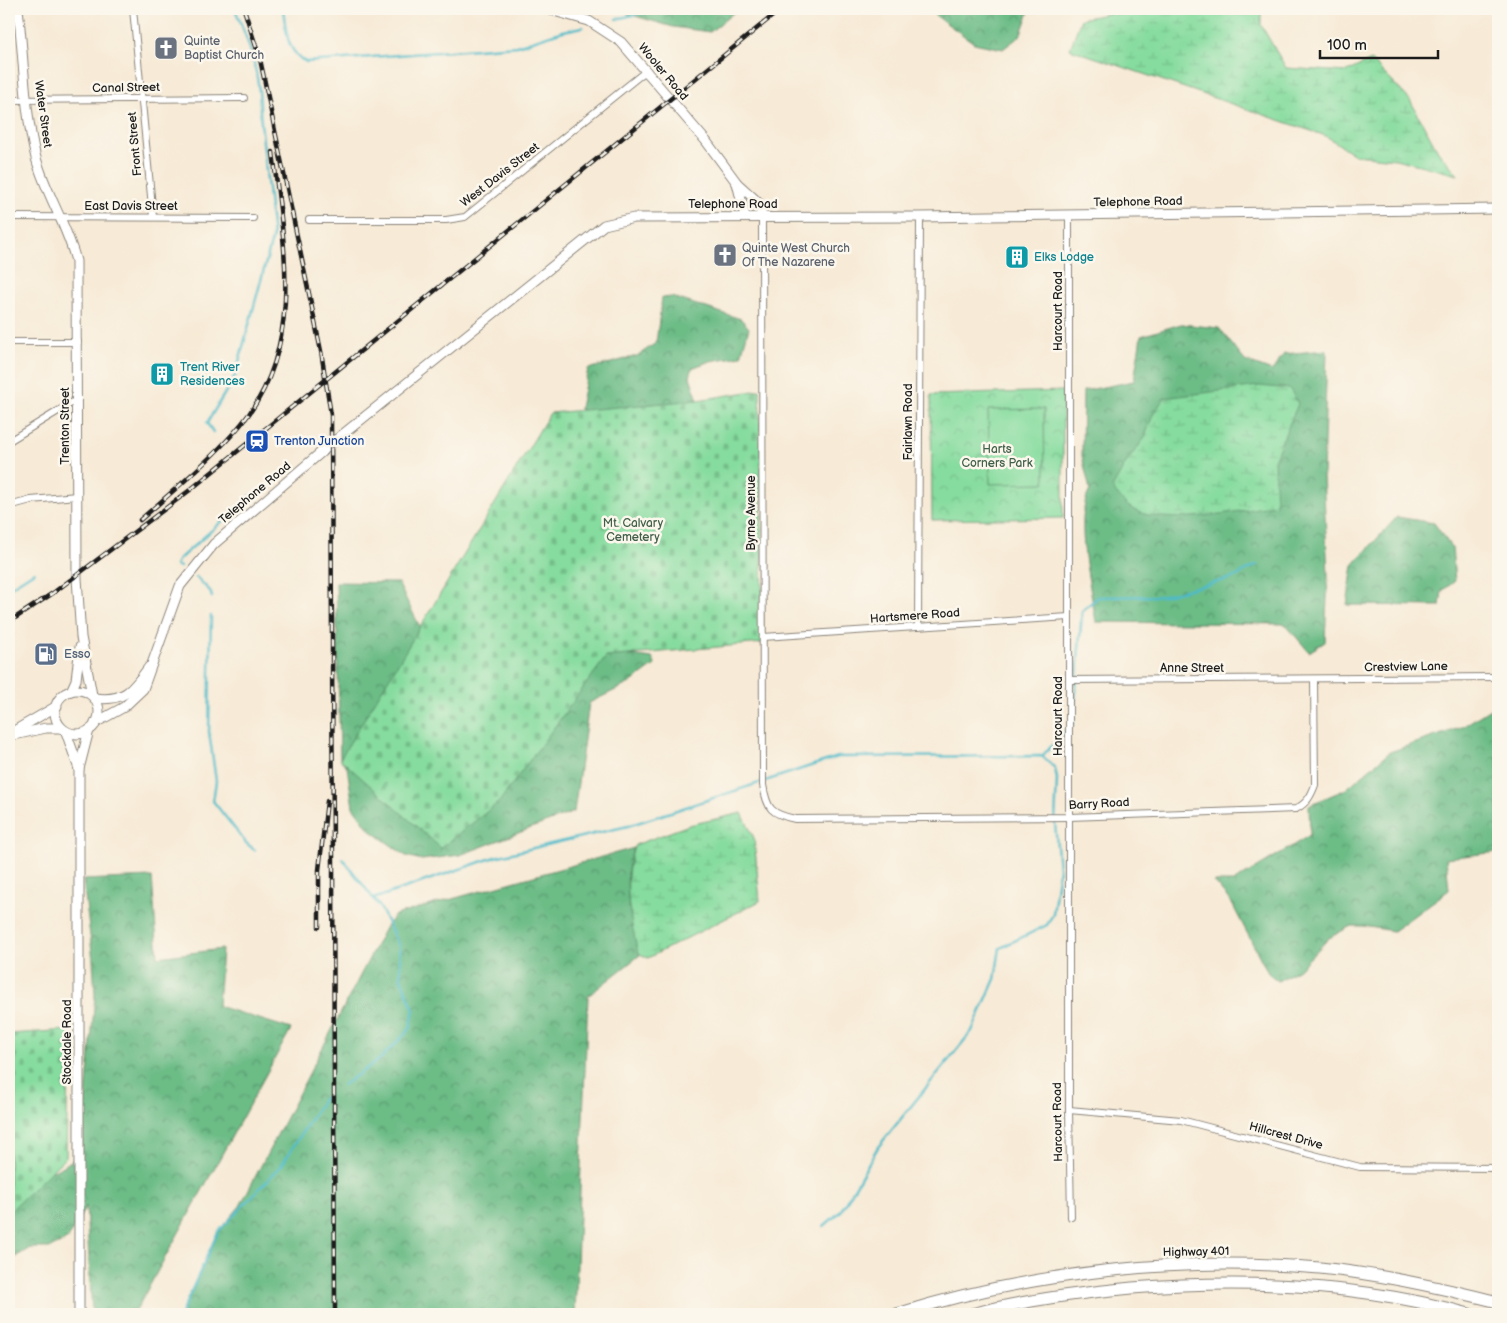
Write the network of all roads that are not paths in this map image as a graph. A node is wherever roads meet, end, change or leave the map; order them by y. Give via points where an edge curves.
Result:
1 (18, 9) edge
2 (133, 9) edge
3 (547, 9) edge
4 (647, 70) junction
5 (244, 98) dead end
6 (143, 99) junction
7 (9, 100) edge
8 (28, 100) junction
9 (737, 183) junction
10 (1498, 209) edge
11 (745, 216) junction
12 (762, 216) junction
13 (1069, 216) junction
14 (61, 217) junction
15 (153, 217) junction
16 (920, 217) junction
17 (253, 218) dead end
18 (9, 219) edge
19 (309, 220) dead end
20 (9, 342) edge
21 (78, 342) junction
22 (78, 399) junction
23 (9, 441) edge
24 (77, 496) junction
25 (9, 506) edge
26 (1069, 617) junction
27 (918, 627) junction
28 (82, 637) junction
29 (763, 637) junction
30 (155, 658) junction
31 (1498, 677) edge
32 (1069, 680) junction
33 (1314, 680) junction
34 (71, 691) junction
35 (94, 696) junction
36 (57, 706) junction
37 (92, 727) junction
38 (63, 730) junction
39 (9, 735) edge
40 (79, 769) junction
41 (770, 808) joint
42 (1069, 817) junction
43 (1069, 1110) junction
44 (1498, 1168) edge
45 (1071, 1217) dead end
46 (1498, 1302) edge
47 (79, 1314) edge
48 (897, 1314) edge
49 (972, 1314) edge
50 (1469, 1314) edge

1 - 8 street, Water Street
2 - 6 street, Front Street
3 - 4 street, Wooler Road via 574,15 604,29
4 - 9 street, Wooler Road
4 - 19 street, West Davis Street via 465,217 446,220
5 - 6 street, Canal Street
6 - 8 street, Canal Street
6 - 15 street, Front Street
7 - 8 street, Canal Street
8 - 14 street, Water Street via 36,157
9 - 11 street, Wooler Road
9 - 12 street, Wooler Road via 758,202
10 - 13 street, Telephone Road
11 - 12 street, Telephone Road
11 - 30 street, Telephone Road via 634,218 604,225 332,443 214,544 180,586
12 - 16 street, Telephone Road
12 - 29 street, Byrne Avenue
13 - 16 street, Telephone Road
13 - 26 street, Harcourt Road
14 - 15 street, East Davis Street
14 - 18 street, East Davis Street
14 - 21 street, Trenton Street via 71,239 76,262
15 - 17 street, East Davis Street
16 - 27 street, Fairlawn Road
20 - 21 street
21 - 22 street, Trenton Street
22 - 23 street
22 - 24 street, Trenton Street
24 - 25 street via 31,500
24 - 28 street, Trenton Street via 77,578
26 - 27 street, Hartsmere Road
26 - 32 street, Harcourt Road
27 - 29 street, Hartsmere Road
28 - 34 street, Trenton Street
28 - 35 street, Trenton Street
29 - 41 street, Byrne Avenue via 763,785
30 - 35 street, Telephone Road via 125,695 115,698
30 - 37 street, Telephone Road via 138,695
31 - 33 street, Crestview Lane
32 - 33 street, Anne Street
32 - 42 street, Harcourt Road
33 - 42 street, Barry Road via 1315,785 1311,796 1296,809
34 - 35 street via 82,690
34 - 36 street
35 - 37 street via 100,708
36 - 38 street via 55,718
36 - 39 street
37 - 38 street via 77,734
37 - 40 street, Stockdale Road
38 - 39 street via 37,729
38 - 40 street, Stockdale Road
40 - 47 street, Stockdale Road
41 - 42 street, Barry Road via 778,816 794,819
42 - 43 street, Harcourt Road
43 - 44 street, Hillcrest Drive via 1181,1120 1360,1167
43 - 45 street, Harcourt Road
46 - 48 highway, Highway 401 via 1401,1280 1321,1268 1208,1264 1061,1277 994,1288
49 - 50 highway via 1082,1293 1196,1283 1329,1287

